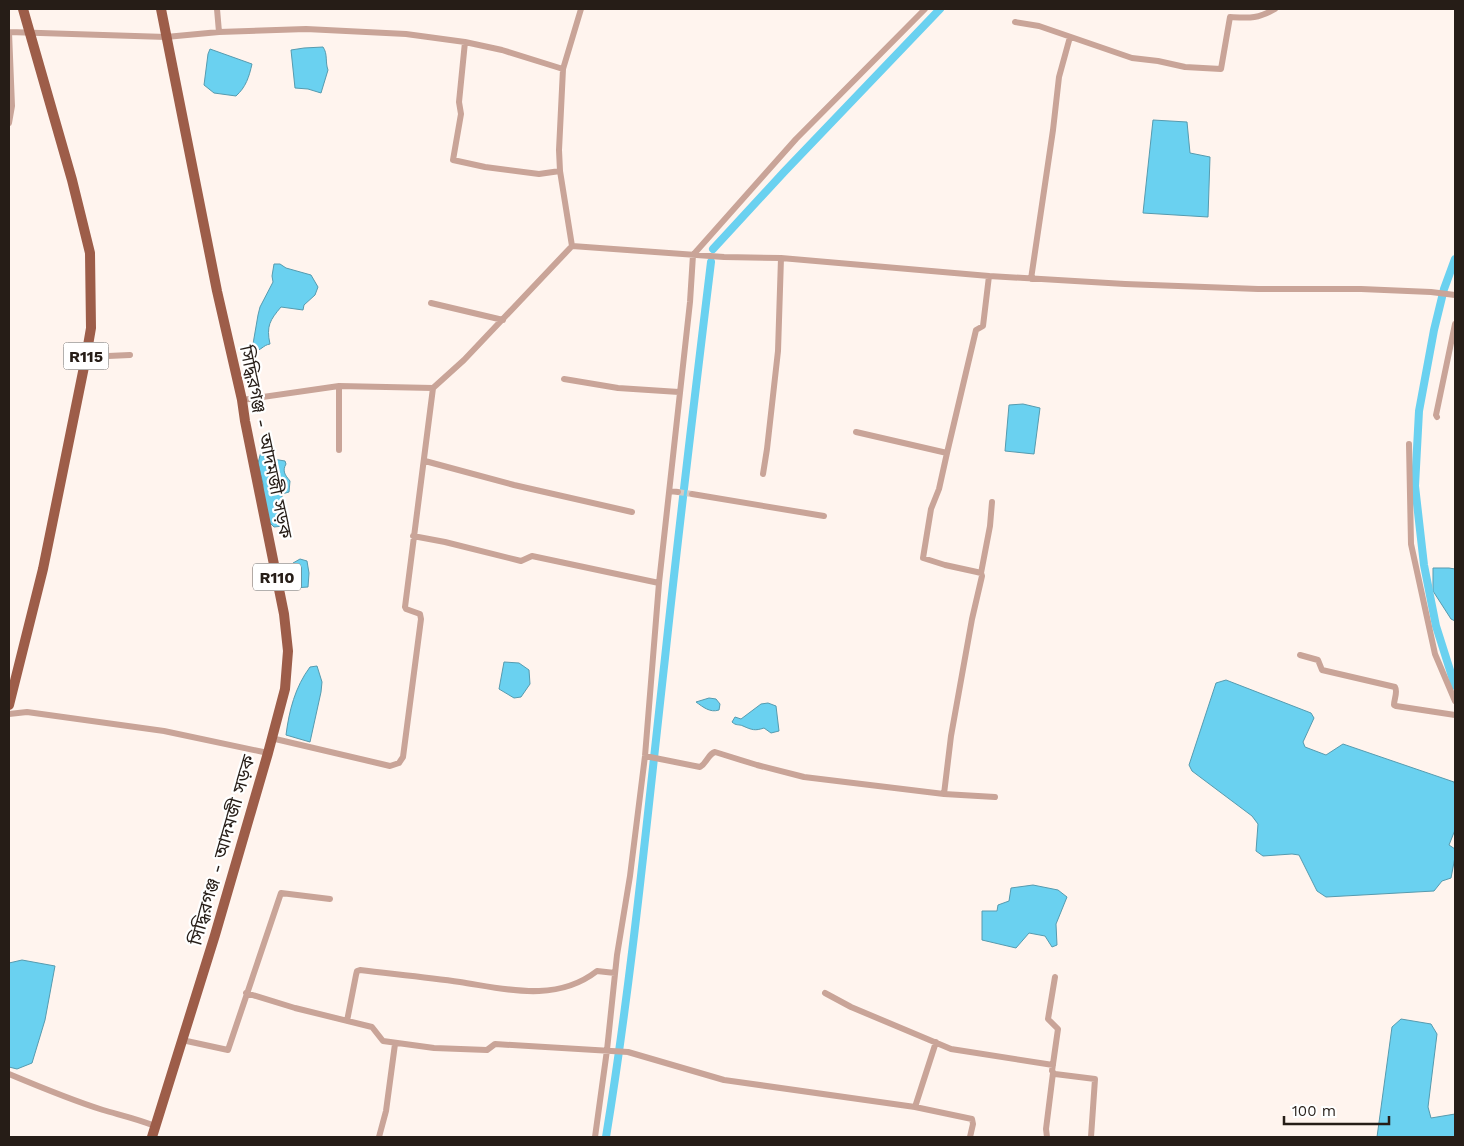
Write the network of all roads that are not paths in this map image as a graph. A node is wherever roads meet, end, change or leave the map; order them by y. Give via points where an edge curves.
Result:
1 (23, 9) edge
2 (161, 9) edge
3 (217, 9) edge
4 (581, 9) edge
5 (925, 9) edge
6 (1275, 9) edge
7 (1015, 22) dead end
8 (9, 32) edge
9 (30, 32) junction
10 (219, 32) junction
11 (166, 37) junction
12 (1070, 37) junction
13 (465, 42) junction
14 (563, 69) junction
15 (9, 123) edge
16 (560, 171) junction
17 (572, 246) junction
18 (693, 255) junction
19 (781, 258) junction
20 (989, 276) junction
21 (1031, 279) junction
22 (1455, 295) edge
23 (431, 303) dead end
24 (503, 320) junction
25 (1455, 324) edge
26 (130, 355) dead end
27 (86, 356) junction
28 (564, 379) dead end
29 (339, 386) junction
30 (433, 388) junction
31 (679, 392) junction
32 (242, 400) junction
33 (1437, 417) dead end
34 (856, 432) dead end
35 (1409, 444) dead end
36 (339, 450) dead end
37 (947, 453) junction
38 (424, 461) junction
39 (763, 474) dead end
40 (670, 491) junction
41 (678, 492) tunnel mouth
42 (692, 494) tunnel mouth
43 (992, 502) dead end
44 (632, 512) dead end
45 (824, 516) dead end
46 (413, 536) junction
47 (982, 573) junction
48 (659, 583) junction
49 (1300, 655) dead end
50 (1455, 701) edge
51 (9, 705) edge
52 (9, 714) edge
53 (1455, 715) edge
54 (271, 738) junction
55 (268, 753) junction
56 (648, 756) junction
57 (944, 794) junction
58 (995, 797) dead end
59 (330, 899) dead end
60 (615, 973) junction
61 (1055, 977) dead end
62 (246, 993) junction
63 (826, 993) dead end
64 (347, 1020) junction
65 (182, 1040) junction
66 (936, 1042) junction
67 (395, 1044) junction
68 (611, 1050) junction
69 (1052, 1065) junction
70 (1053, 1073) junction
71 (9, 1074) edge
72 (915, 1107) junction
73 (155, 1126) junction
74 (152, 1137) edge
75 (379, 1137) edge
76 (595, 1137) edge
77 (970, 1137) edge
78 (1047, 1137) edge
79 (1091, 1137) edge

1 - 9 main road, R115
2 - 11 main road, সিদ্ধিরগঞ্জ - আদমজী সড়ক / R110
3 - 10 street
4 - 14 street
5 - 18 street via 796,139
6 - 12 street via 1262,16 1230,17 1221,69 1132,58
7 - 12 street
8 - 9 street
8 - 15 street via 12,106
9 - 11 street
9 - 27 main road, R115 via 90,253 91,328
10 - 11 street
10 - 13 street via 306,30 406,34
11 - 32 main road, সিদ্ধিরগঞ্জ - আদমজী সড়ক / R110
12 - 21 street via 1059,77
13 - 14 street
13 - 16 street via 459,102 461,114 454,161 539,174
14 - 16 street via 558,150
16 - 17 street
17 - 18 street
17 - 24 street
18 - 19 street
18 - 31 street
19 - 20 street
19 - 39 street via 778,351
20 - 21 street
20 - 37 street via 983,326 976,330
21 - 22 street
23 - 24 street
24 - 30 street
25 - 33 street
26 - 27 street
27 - 51 main road, R115 via 43,569
28 - 31 street via 618,388
29 - 30 street
29 - 32 street
29 - 36 street
30 - 38 street
31 - 40 street
32 - 54 main road, সিদ্ধিরগঞ্জ - আদমজী সড়ক / R110 via 288,651 285,689
34 - 37 street
35 - 50 street via 1411,544 1435,654
37 - 47 street via 931,510 923,558
38 - 44 street
38 - 46 street
40 - 41 street
40 - 48 street
42 - 45 street
43 - 47 street
46 - 48 street via 521,561 532,556
46 - 54 street via 405,607 420,614 420,619 403,757 399,763 390,766
47 - 57 street via 951,736
48 - 56 street
49 - 53 street via 1318,660 1322,670 1395,687 1396,706
52 - 55 street via 27,712 154,730
54 - 55 main road, সিদ্ধিরগঞ্জ - আদমজী সড়ক / R110
55 - 65 main road, সিদ্ধিরগঞ্জ - আদমজী সড়ক / R110
56 - 57 street via 700,767 715,752 804,777
56 - 60 street
57 - 58 street
59 - 62 street via 281,893
60 - 64 street via 597,971 571,986 519,992 360,970 356,975
60 - 68 street
61 - 69 street via 1048,1019 1058,1029
62 - 64 street
62 - 65 street via 228,1050
63 - 66 street via 851,1007
64 - 67 street via 372,1027 381,1040
65 - 73 main road, সিদ্ধিরগঞ্জ - আদমজী সড়ক / R110
66 - 69 street via 951,1049
66 - 72 street
67 - 68 street via 487,1050 496,1044
67 - 75 street
68 - 72 street via 724,1080
68 - 76 street
69 - 70 street
70 - 78 street
70 - 79 street via 1095,1079
71 - 73 street
72 - 77 street via 972,1119
73 - 74 main road, সিদ্ধিরগঞ্জ - আদমজী সড়ক / R110

